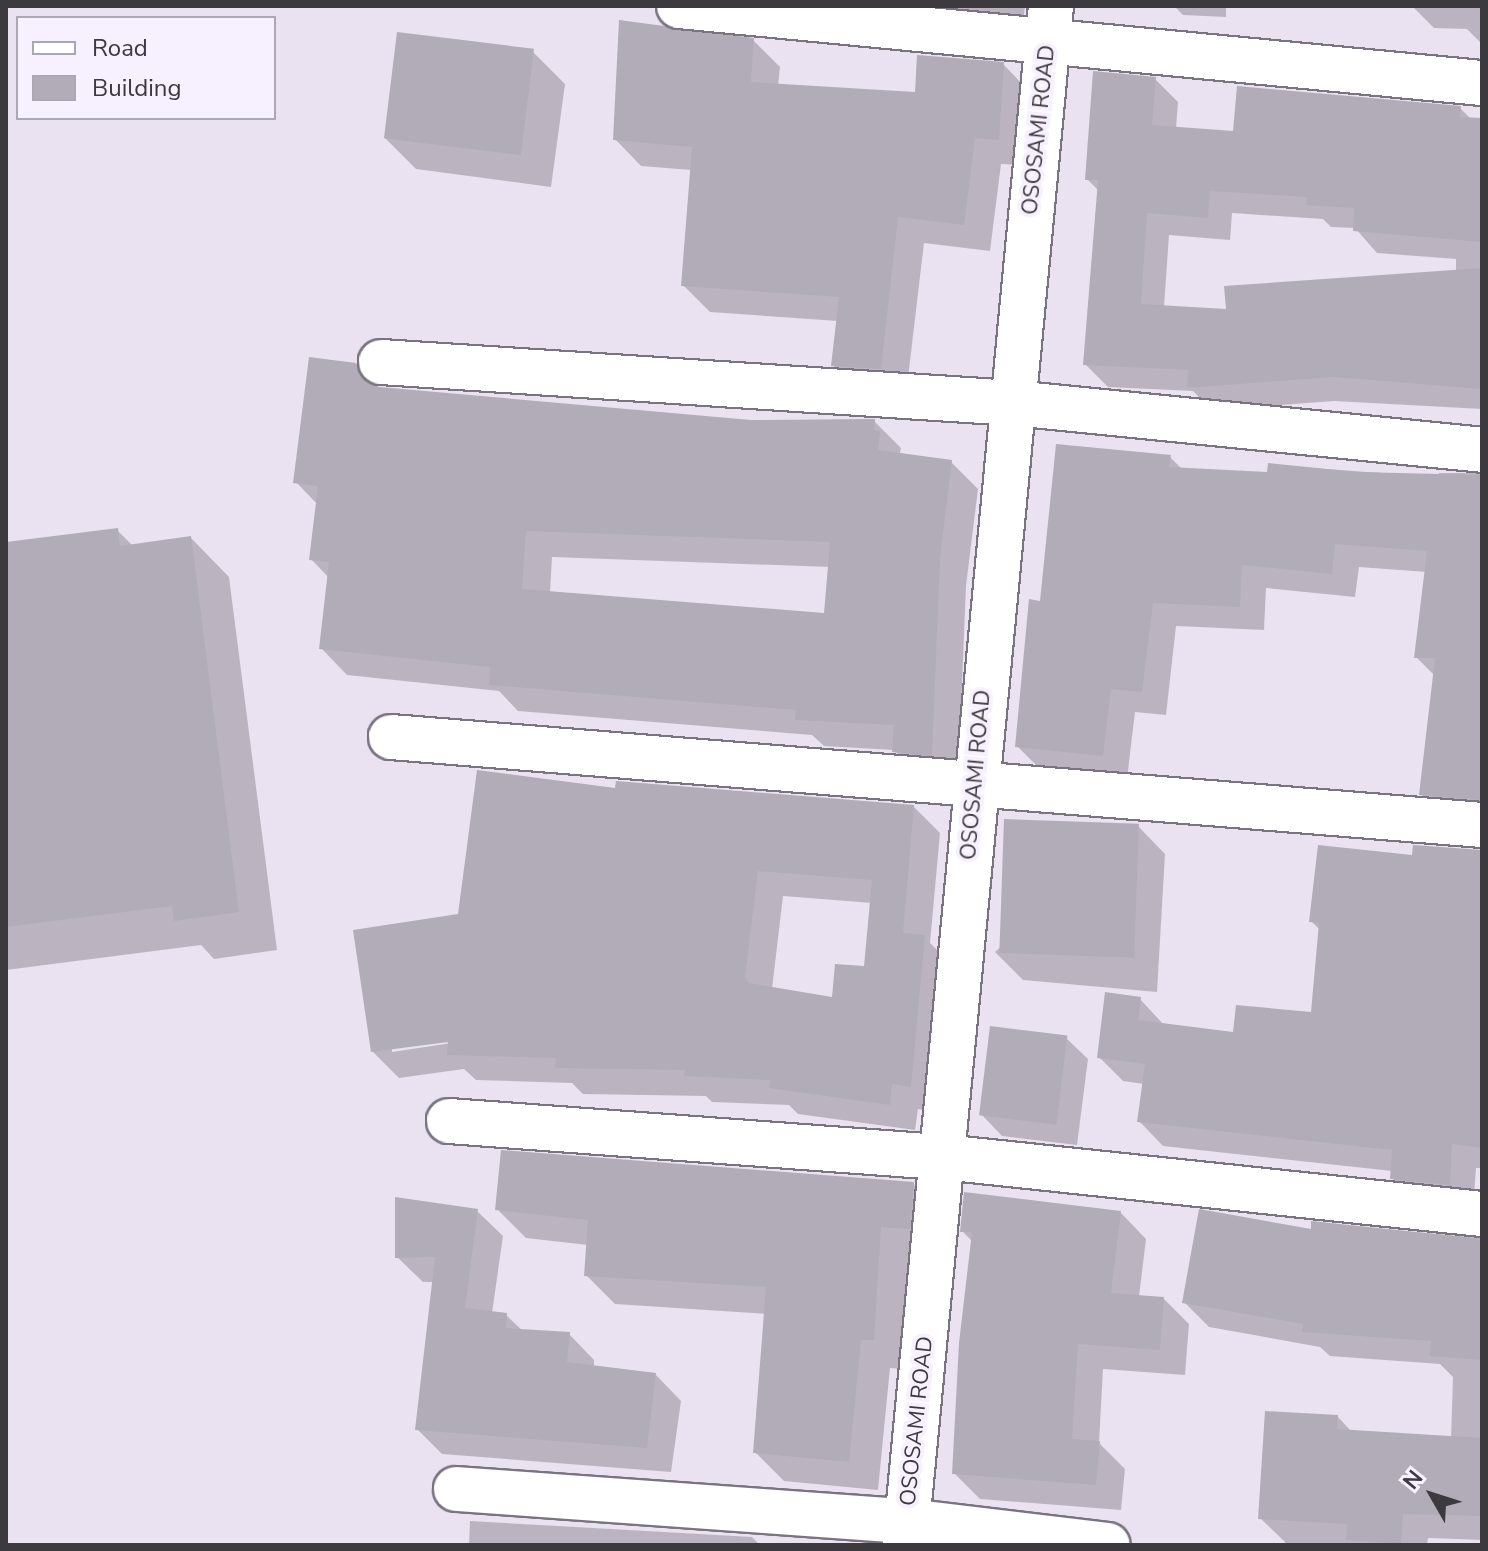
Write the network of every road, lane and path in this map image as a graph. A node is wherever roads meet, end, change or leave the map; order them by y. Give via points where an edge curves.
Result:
1 (679, 6) edge
2 (1050, 25) edge
3 (1482, 83) edge
4 (381, 362) dead end
5 (1013, 403) junction
6 (1482, 450) edge
7 (391, 737) dead end
8 (975, 786) junction
9 (1482, 825) edge
10 (449, 1121) dead end
11 (943, 1157) junction
12 (1482, 1214) edge
13 (456, 1489) dead end
14 (906, 1533) edge
15 (1108, 1545) edge

1 - 2 street
2 - 3 street
2 - 5 street, OSOSAMI ROAD
4 - 5 street
5 - 6 street
5 - 8 street, OSOSAMI ROAD
7 - 8 street
8 - 9 street
8 - 11 street, OSOSAMI ROAD
10 - 11 street
11 - 12 street
11 - 14 street, OSOSAMI ROAD
13 - 14 street
14 - 15 street

